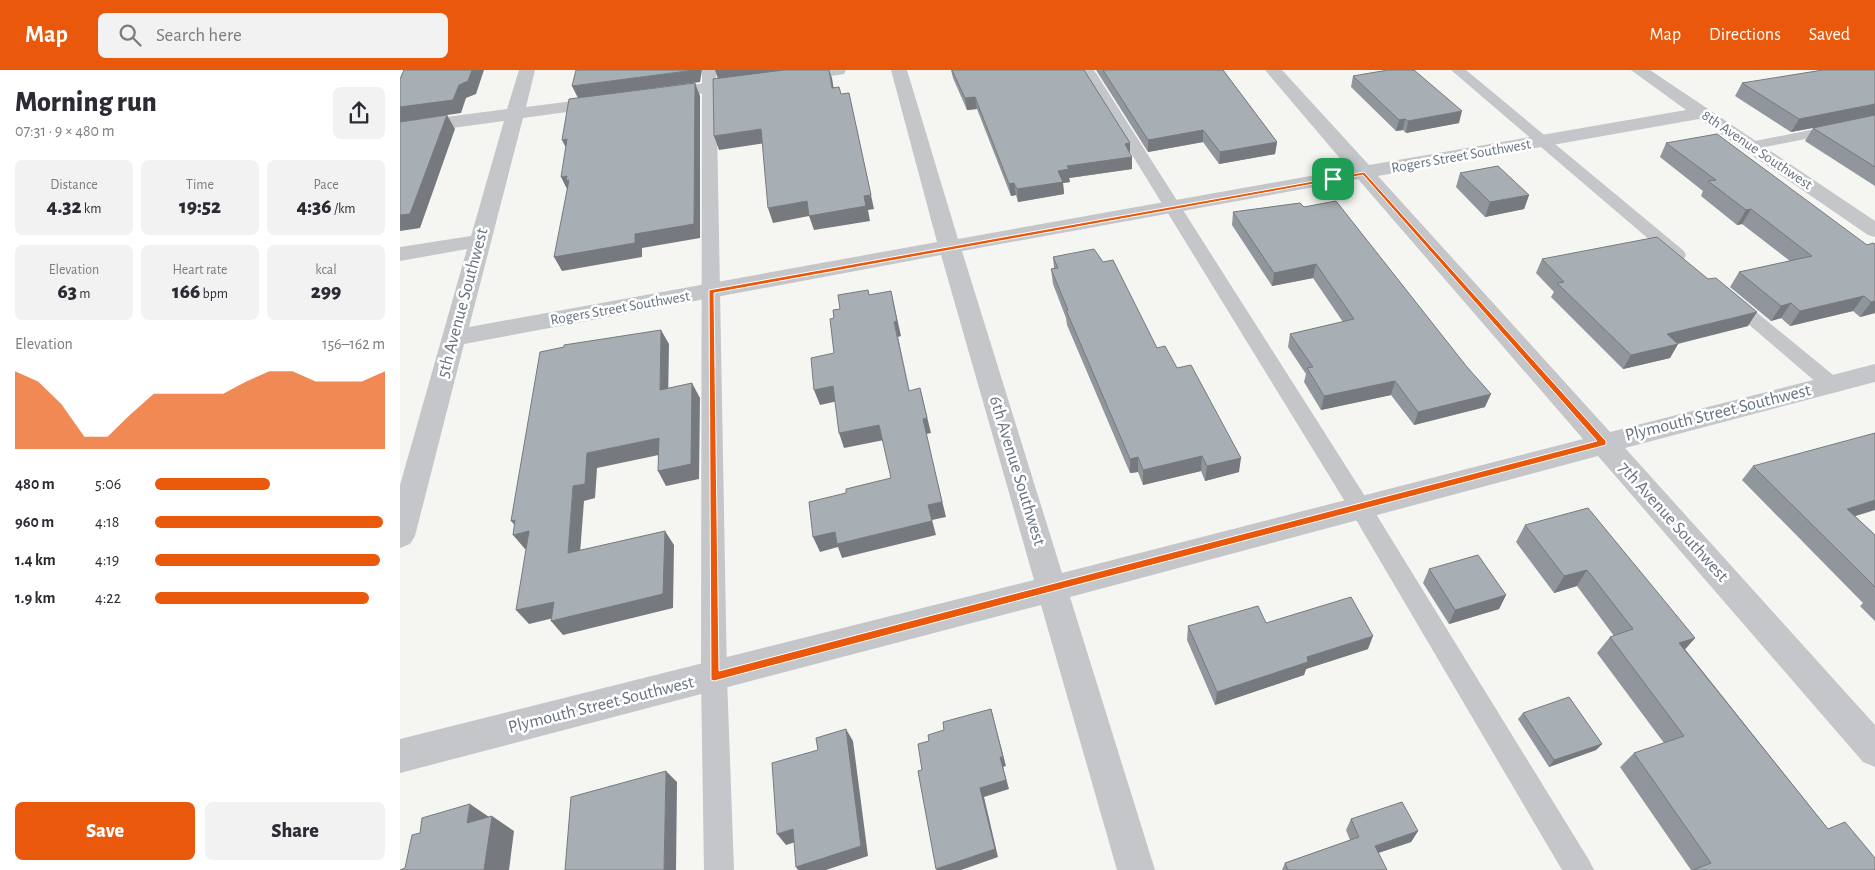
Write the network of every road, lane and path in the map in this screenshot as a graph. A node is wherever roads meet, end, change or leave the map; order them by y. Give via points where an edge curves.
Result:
1 (527, 70) edge
2 (838, 70) edge
3 (888, 70) edge
4 (899, 70) edge
5 (903, 70) edge
6 (1087, 70) edge
7 (1273, 70) edge
8 (1458, 70) edge
9 (1639, 70) edge
10 (709, 79) edge
11 (641, 97) edge
12 (622, 99) edge
13 (1702, 113) junction
14 (515, 114) junction
15 (1875, 121) edge
16 (400, 129) edge
17 (1542, 141) junction
18 (1750, 146) junction
19 (1364, 173) junction
20 (1171, 206) junction
21 (1875, 231) edge
22 (479, 241) junction
23 (950, 248) junction
24 (400, 254) edge
25 (1687, 263) edge
26 (1717, 288) edge
27 (711, 292) junction
28 (453, 338) junction
29 (1875, 373) edge
30 (1831, 384) junction
31 (1603, 443) junction
32 (1360, 507) junction
33 (400, 536) edge
34 (1052, 588) junction
35 (714, 677) junction
36 (1875, 750) edge
37 (400, 756) edge
38 (719, 870) edge
39 (1136, 870) edge
40 (1579, 870) edge

1 - 14 street, 5th Avenue Southwest
2 - 10 street via 774,79
3 - 4 street
4 - 5 street
4 - 23 street, 6th Avenue Southwest
6 - 20 lane
7 - 19 street, 7th Avenue Southwest
8 - 17 lane
9 - 13 street, 8th Avenue Southwest
10 - 11 street
10 - 27 lane
12 - 14 street
13 - 17 street, Rogers Street Southwest
13 - 18 street, 8th Avenue Southwest
14 - 16 street
14 - 22 street, 5th Avenue Southwest
15 - 18 lane
17 - 19 street, Rogers Street Southwest
17 - 25 lane
18 - 21 street, 8th Avenue Southwest
19 - 20 street, Rogers Street Southwest
19 - 31 street, 7th Avenue Southwest
20 - 23 street, Rogers Street Southwest
20 - 32 lane
22 - 24 street
22 - 28 street, 5th Avenue Southwest
23 - 27 street, Rogers Street Southwest
23 - 34 street, 6th Avenue Southwest
26 - 30 lane
27 - 28 street, Rogers Street Southwest
27 - 35 lane
28 - 33 street, 5th Avenue Southwest
29 - 30 street, Plymouth Street Southwest
30 - 31 street, Plymouth Street Southwest
31 - 32 street, Plymouth Street Southwest
31 - 36 street, 7th Avenue Southwest
32 - 34 street, Plymouth Street Southwest
32 - 40 lane
34 - 35 street, Plymouth Street Southwest
34 - 39 street, 6th Avenue Southwest
35 - 37 street, Plymouth Street Southwest
35 - 38 lane

